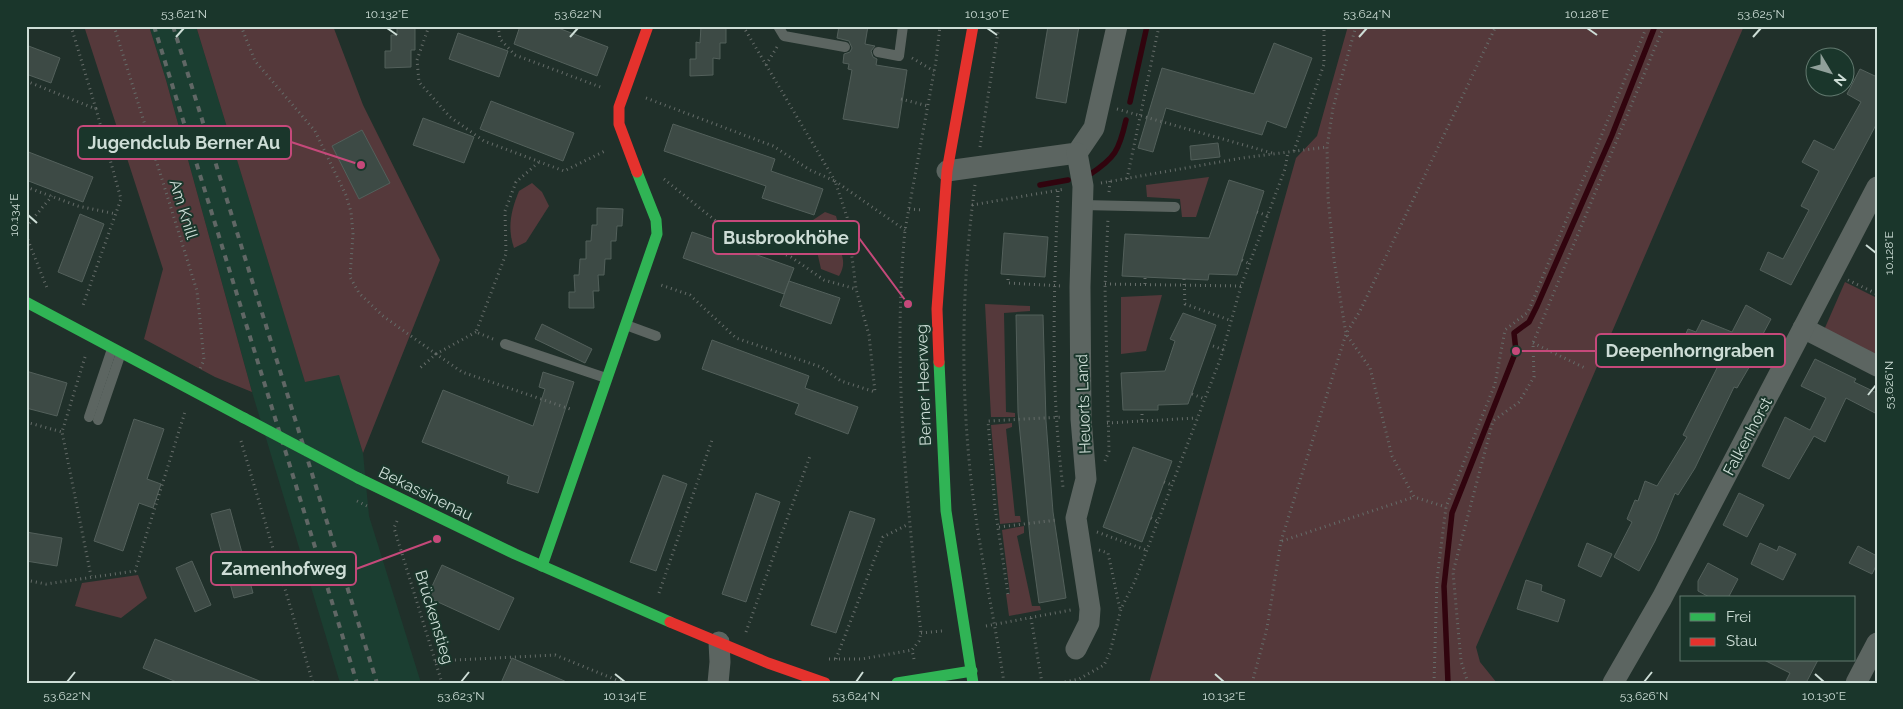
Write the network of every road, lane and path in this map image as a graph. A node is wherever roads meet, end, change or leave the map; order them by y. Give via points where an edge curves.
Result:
1 (71, 26) edge
2 (114, 26) edge
3 (241, 26) edge
4 (429, 26) edge
5 (498, 26) edge
6 (743, 26) edge
7 (778, 26) edge
8 (904, 26) edge
9 (940, 26) edge
10 (973, 26) edge
11 (999, 26) edge
12 (1117, 26) edge
13 (1159, 26) edge
14 (1324, 26) edge
15 (1356, 26) edge
16 (1496, 26) edge
17 (1646, 26) edge
18 (1664, 26) edge
19 (643, 28) edge
20 (784, 36) junction
21 (845, 47) dead end
22 (878, 52) dead end
23 (913, 58) dead end
24 (766, 65) junction
25 (934, 72) junction
26 (26, 81) edge
27 (624, 93) junction
28 (901, 99) dead end
29 (928, 106) junction
30 (96, 109) junction
31 (1139, 115) junction
32 (625, 141) junction
33 (1327, 147) junction
34 (1294, 151) junction
35 (1288, 152) junction
36 (980, 153) dead end
37 (1077, 153) junction
38 (1274, 154) junction
39 (539, 162) junction
40 (947, 171) junction
41 (663, 178) dead end
42 (1127, 179) junction
43 (835, 181) junction
44 (1110, 181) junction
45 (975, 182) dead end
46 (1877, 186) edge
47 (26, 187) edge
48 (52, 196) junction
49 (1083, 196) junction
50 (972, 205) junction
51 (1109, 206) junction
52 (1175, 208) dead end
53 (1258, 212) dead end
54 (116, 214) junction
55 (1268, 216) junction
56 (26, 228) edge
57 (905, 230) junction
58 (26, 235) edge
59 (1242, 260) dead end
60 (1250, 264) junction
61 (1833, 272) junction
62 (1145, 277) dead end
63 (642, 278) junction
64 (1008, 279) dead end
65 (1184, 279) dead end
66 (1105, 284) junction
67 (1145, 284) junction
68 (1185, 285) junction
69 (1241, 286) junction
70 (1080, 287) junction
71 (856, 289) junction
72 (48, 291) dead end
73 (1877, 294) edge
74 (26, 302) edge
75 (82, 309) dead end
76 (1232, 321) junction
77 (625, 325) junction
78 (1803, 328) junction
79 (476, 332) junction
80 (1346, 334) junction
81 (656, 336) dead end
82 (1533, 343) junction
83 (505, 344) joint
84 (1213, 346) dead end
85 (117, 350) junction
86 (1224, 350) junction
87 (436, 354) junction
88 (85, 356) dead end
89 (1877, 366) edge
90 (420, 368) dead end
91 (1585, 368) dead end
92 (199, 373) dead end
93 (606, 378) junction
94 (1192, 394) dead end
95 (1205, 399) junction
96 (186, 410) dead end
97 (1142, 414) dead end
98 (593, 416) junction
99 (244, 418) junction
100 (1197, 418) junction
101 (94, 419) dead end
102 (1081, 419) junction
103 (26, 422) edge
104 (1142, 422) junction
105 (1107, 424) dead end
106 (62, 432) junction
107 (712, 440) dead end
108 (810, 456) dead end
109 (1164, 482) dead end
110 (1172, 484) junction
111 (1414, 497) junction
112 (406, 503) junction
113 (1446, 507) junction
114 (1151, 518) dead end
115 (1158, 521) junction
116 (909, 524) junction
117 (1083, 524) junction
118 (999, 527) junction
119 (1281, 541) junction
120 (1146, 550) junction
121 (542, 566) junction
122 (91, 576) junction
123 (26, 580) edge
124 (650, 592) dead end
125 (1008, 594) dead end
126 (1080, 608) dead end
127 (1031, 618) junction
128 (995, 625) junction
129 (737, 629) dead end
130 (746, 632) junction
131 (753, 636) dead end
132 (719, 642) junction
133 (1877, 643) edge
134 (1076, 649) dead end
135 (912, 650) junction
136 (826, 659) dead end
137 (914, 659) dead end
138 (836, 660) junction
139 (435, 661) junction
140 (972, 671) junction
141 (313, 683) edge
142 (442, 683) edge
143 (624, 683) edge
144 (718, 683) edge
145 (826, 683) edge
146 (897, 683) edge
147 (974, 683) edge
148 (1004, 683) edge
149 (1042, 683) edge
150 (1060, 683) edge
151 (1252, 683) edge
152 (1434, 683) edge
153 (1468, 683) edge
154 (1613, 683) edge
155 (1856, 683) edge

1 - 30 path
2 - 92 path, Am Knill via 197,291 204,360
3 - 87 path via 255,61 315,131 346,195 353,234 350,277 359,293 383,316
4 - 39 path via 417,60 419,82 450,117 484,141
5 - 27 path via 500,39 515,55
6 - 24 path
7 - 20 lane
8 - 22 lane via 899,56
9 - 25 path
10 - 40 street, Berner Heerweg
11 - 36 path
12 - 37 street via 1094,128
13 - 31 path
14 - 34 path via 1324,64
15 - 33 path
16 - 80 path via 1360,311
17 - 113 path via 1528,312 1505,330 1495,384
18 - 82 path
19 - 27 street
20 - 21 lane
20 - 24 path
23 - 25 path
24 - 43 path
25 - 29 path
26 - 30 path
27 - 32 street via 619,107 619,124
27 - 43 path via 774,146 810,170
28 - 29 path
29 - 57 path
30 - 54 path via 121,200
31 - 38 path
31 - 42 path
32 - 39 path via 564,171
32 - 63 street via 656,220 657,234
33 - 34 path
33 - 80 path via 1334,260
34 - 35 path
35 - 38 path
35 - 55 path via 1286,169
37 - 40 street
37 - 49 street, Heuorts Land
38 - 42 path
39 - 79 path via 516,182 505,211 506,254
40 - 140 street, Berner Heerweg via 937,310 941,433 946,512
41 - 71 path via 722,226 791,257 824,280
42 - 44 path
43 - 57 path
43 - 71 path via 848,217
44 - 49 path
44 - 51 path
45 - 50 path
46 - 61 street, Falkenhorst
47 - 48 path
48 - 54 path via 78,206
48 - 56 path
49 - 50 path
49 - 51 lane
49 - 70 street, Heuorts Land
50 - 128 path via 965,296 970,458 976,518
51 - 52 lane
51 - 66 path
53 - 55 path
54 - 75 path
55 - 60 path
57 - 116 path via 900,326
58 - 72 path
59 - 60 path
60 - 69 path
61 - 73 path
61 - 78 street, Falkenhorst
62 - 67 path
63 - 71 path via 690,295 736,338 821,367 841,381 875,392 868,336
63 - 77 street
64 - 70 path via 1008,283
65 - 68 path
66 - 67 path
66 - 70 path via 1105,287
67 - 68 path
68 - 69 path
68 - 76 path via 1184,304
69 - 76 path
70 - 102 street, Heuorts Land
74 - 85 street, Bekassinenau
76 - 86 path
77 - 81 lane
77 - 93 street
78 - 89 street
78 - 154 street, Falkenhorst via 1662,598
79 - 83 path
79 - 87 path
80 - 111 path via 1370,368 1392,456
80 - 119 path
82 - 91 path
82 - 153 path via 1534,376 1519,402 1493,420 1453,572 1461,660
83 - 93 lane
84 - 86 path
85 - 99 street, Bekassinenau
85 - 101 lane
86 - 95 path
87 - 90 path
87 - 98 path via 462,372
88 - 106 path
93 - 98 street
94 - 95 path
95 - 100 path
96 - 122 path via 135,571
97 - 104 path
98 - 121 street
99 - 112 street, Bekassinenau, bridge
99 - 141 path via 240,439
100 - 104 path
100 - 110 path
102 - 117 street, Heuorts Land via 1086,479
102 - 118 path via 988,421
103 - 106 path
104 - 105 path
106 - 122 path
107 - 124 path via 658,595
108 - 130 path
109 - 110 path
110 - 115 path
111 - 113 path
111 - 119 path
112 - 121 street, Bekassinenau
112 - 139 path, Brückenstieg via 394,528
113 - 152 path via 1437,579
114 - 115 path
115 - 120 path
116 - 135 path via 921,633
116 - 138 path via 883,537
117 - 118 path
117 - 120 path
117 - 134 street, Heuorts Land via 1090,609 1089,623
118 - 125 path
119 - 151 path via 1268,628
120 - 150 path via 1121,609 1104,665 1079,679
121 - 132 street, Bekassinenau
122 - 123 path via 46,584
126 - 127 path
127 - 128 path
127 - 149 path
128 - 148 path
129 - 130 path
130 - 131 path
132 - 144 street
132 - 145 street, Bekassinenau
133 - 155 street
135 - 137 path
135 - 138 path
136 - 138 path
139 - 142 path, Brückenstieg
139 - 143 path via 555,655
140 - 146 street
140 - 147 street, Berner Heerweg

